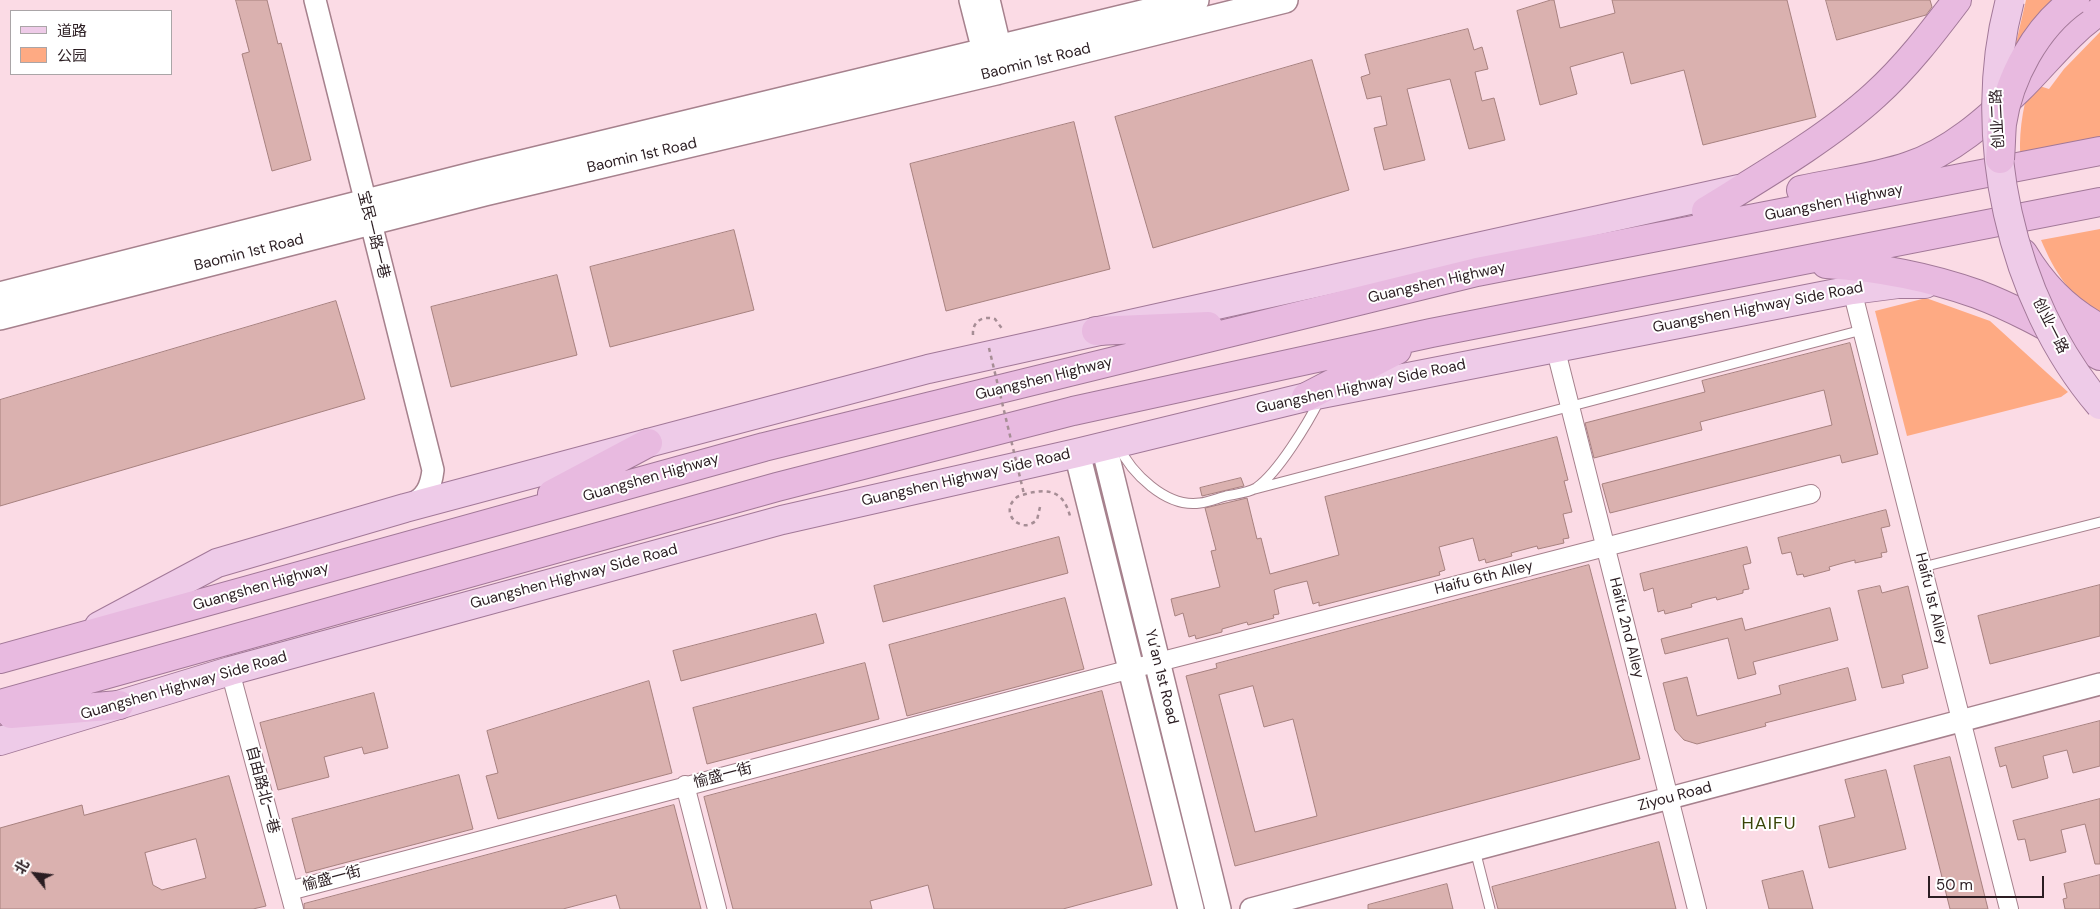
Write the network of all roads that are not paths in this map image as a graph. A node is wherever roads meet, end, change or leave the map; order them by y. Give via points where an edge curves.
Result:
1 (315, 0) edge
2 (972, 0) edge
3 (986, 0) edge
4 (1196, 0) edge
5 (1285, 0) edge
6 (1957, 0) edge
7 (1974, 0) edge
8 (2010, 0) edge
9 (1164, 4) edge
10 (2092, 4) edge
11 (991, 48) junction
12 (996, 72) junction
13 (2100, 150) edge
14 (2000, 158) junction
15 (1743, 188) junction
16 (2100, 202) edge
17 (1706, 211) junction
18 (367, 212) junction
19 (2015, 239) junction
20 (1532, 262) junction
21 (1785, 263) junction
22 (1948, 285) junction
23 (1852, 290) junction
24 (0, 295) edge
25 (0, 317) edge
26 (1270, 323) junction
27 (2100, 328) edge
28 (1862, 330) junction
29 (1096, 331) junction
30 (1431, 332) junction
31 (1555, 347) junction
32 (2100, 356) edge
33 (1314, 396) junction
34 (2100, 405) edge
35 (1570, 406) junction
36 (648, 443) junction
37 (1110, 444) junction
38 (1077, 453) junction
39 (433, 470) junction
40 (1255, 488) junction
41 (474, 489) junction
42 (1810, 494) dead end
43 (405, 508) junction
44 (505, 519) junction
45 (2100, 522) edge
46 (1606, 546) junction
47 (1922, 567) junction
48 (75, 638) junction
49 (0, 659) edge
50 (1158, 662) junction
51 (1131, 669) junction
52 (230, 671) junction
53 (2100, 684) edge
54 (0, 704) edge
55 (119, 705) junction
56 (0, 715) edge
57 (1962, 721) junction
58 (0, 741) edge
59 (685, 786) junction
60 (1669, 798) junction
61 (1475, 850) junction
62 (289, 891) junction
63 (294, 909) edge
64 (717, 909) edge
65 (1191, 909) edge
66 (1218, 909) edge
67 (1251, 909) edge
68 (1490, 909) edge
69 (1698, 909) edge
70 (2009, 909) edge

1 - 18 street, 宝民一路一巷
2 - 11 main road
3 - 11 main road
4 - 9 main road, Baomin 1st Road
5 - 12 main road, Baomin 1st Road
6 - 15 highway via 1923,44 1875,95 1819,138
7 - 15 highway via 1938,50 1903,89 1859,127 1800,164
8 - 14 main road, 创业二路, bridge via 1996,81
9 - 11 main road, Baomin 1st Road
10 - 14 highway, bridge via 2046,27 2026,56 2011,88 2004,114
10 - 17 highway, bridge via 2078,28 2002,105 1938,153 1910,166
11 - 12 main road via 1002,63
11 - 18 main road, Baomin 1st Road
12 - 18 main road, Baomin 1st Road via 485,193
13 - 20 highway, Guangshen Highway
14 - 19 main road, 创业二路, bridge
15 - 17 highway
15 - 29 main road
16 - 21 highway
17 - 20 highway
18 - 24 main road, Baomin 1st Road
18 - 25 main road, Baomin 1st Road
18 - 39 street, 宝民一路一巷
19 - 27 highway via 2055,296
19 - 34 main road, 创业一路, bridge via 2027,279 2044,318 2070,365
20 - 26 highway, Guangshen Highway via 1477,272
21 - 22 highway via 1866,268
21 - 30 highway
22 - 23 main road, Guangshen Highway Side Road via 1898,284
22 - 32 highway, bridge via 1999,303
23 - 28 street, Haifu 1st Alley
23 - 31 main road, Guangshen Highway Side Road
26 - 29 highway
26 - 44 highway, Guangshen Highway via 764,447
28 - 35 lane
28 - 47 street, Haifu 1st Alley
29 - 36 main road via 928,368
30 - 33 highway
30 - 54 highway via 1073,412 777,487
31 - 33 main road, Guangshen Highway Side Road
31 - 35 street, Haifu 2nd Alley
33 - 37 main road, Guangshen Highway Side Road
33 - 40 lane via 1312,415 1286,454
35 - 40 lane
35 - 46 street, Haifu 2nd Alley
36 - 41 main road
36 - 44 highway
37 - 38 main road, Guangshen Highway Side Road
37 - 40 lane via 1138,475 1169,497 1199,504
37 - 50 main road, Yu’an 1st Road
38 - 51 main road, Yu’an 1st Road
38 - 52 main road, Guangshen Highway Side Road via 782,520
39 - 41 street via 455,489
39 - 43 street via 424,497
41 - 43 main road
42 - 46 street, Haifu 6th Alley
43 - 48 main road via 216,563
44 - 48 highway, Guangshen Highway
45 - 47 lane
46 - 50 street, Haifu 6th Alley
46 - 60 street, Haifu 2nd Alley
47 - 57 street, Haifu 1st Alley
48 - 49 highway, Guangshen Highway
50 - 51 street, 愉盛一街
50 - 66 main road, Yu’an 1st Road
51 - 59 street, 愉盛一街
51 - 65 main road, Yu’an 1st Road
52 - 55 main road, Guangshen Highway Side Road
52 - 62 street, 自由路北一巷
53 - 57 street, Ziyou Road
55 - 56 highway
55 - 58 main road, Guangshen Highway Side Road
57 - 60 street, Ziyou Road
57 - 70 street, Haifu 1st Alley
59 - 62 street, 愉盛一街
59 - 64 street
60 - 61 street, Ziyou Road
60 - 69 street, Haifu 2nd Alley
61 - 67 street, Ziyou Road
61 - 68 lane
62 - 63 street, 自由路北一巷

